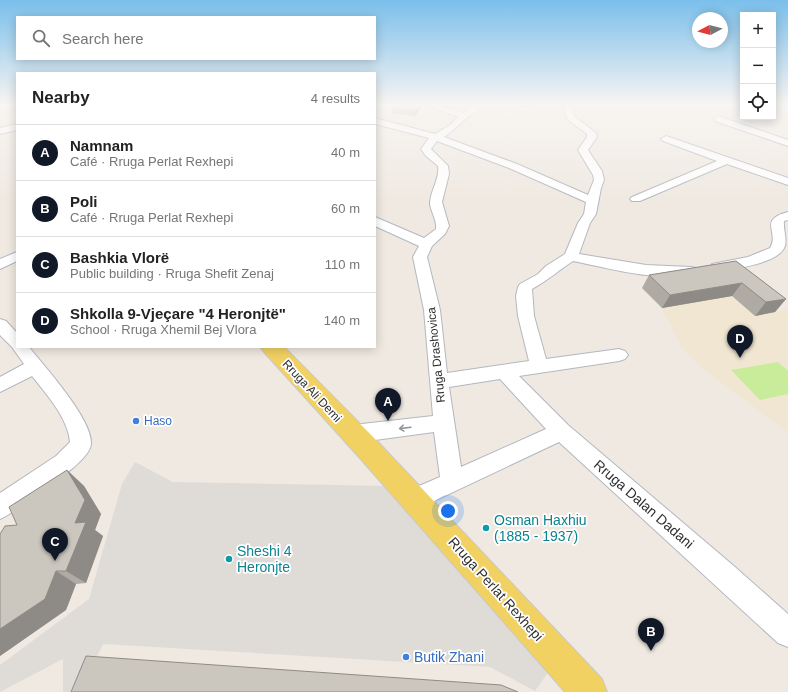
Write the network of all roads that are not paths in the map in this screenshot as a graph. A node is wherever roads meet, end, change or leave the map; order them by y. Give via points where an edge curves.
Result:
1 (592, 136) edge
2 (771, 136) edge
3 (437, 137) joint
4 (666, 140) dead end
5 (788, 142) edge
6 (725, 161) junction
7 (788, 182) edge
8 (636, 199) dead end
9 (593, 201) junction
10 (788, 216) edge
11 (376, 221) edge
12 (426, 244) junction
13 (571, 256) junction
14 (16, 257) edge
15 (0, 265) edge
16 (0, 324) edge
17 (16, 343) edge
18 (21, 348) edge
19 (272, 348) edge
20 (619, 355) dead end
21 (539, 366) junction
22 (34, 367) junction
23 (504, 372) junction
24 (439, 381) junction
25 (0, 385) edge
26 (443, 423) junction
27 (561, 431) junction
28 (353, 434) junction
29 (452, 482) junction
30 (413, 500) junction
31 (0, 508) edge
32 (788, 633) edge
33 (589, 692) edge

1 - 9 street via 583,150 598,174 599,180
2 - 5 street
3 - 9 street via 492,156
3 - 12 street via 426,148 427,152 442,165 444,171 436,200 436,208 443,223 442,228
4 - 6 street
6 - 7 street
6 - 8 street
9 - 13 street via 590,214
10 - 13 street via 779,219 777,224 779,246 776,251 766,256 699,271 628,268
11 - 12 street
12 - 24 street, Rruga Drashovica via 420,257 432,310
13 - 21 street via 525,287 524,307
14 - 15 street
16 - 17 street
18 - 22 street
19 - 28 main road, Rruga Ali Demi
20 - 21 street
21 - 23 street
22 - 25 street
22 - 31 street via 59,398 79,430 81,445 72,456 10,498
23 - 24 street
23 - 27 street, Rruga Dalan Dadani
24 - 26 street, Rruga Drashovica
26 -> 28 street
26 - 29 street, Rruga Drashovica
27 - 29 street
27 - 32 street, Rruga Dalan Dadani
28 - 30 main road, Rruga Perlat Rexhepi
29 - 30 street
30 - 33 main road, Rruga Perlat Rexhepi

